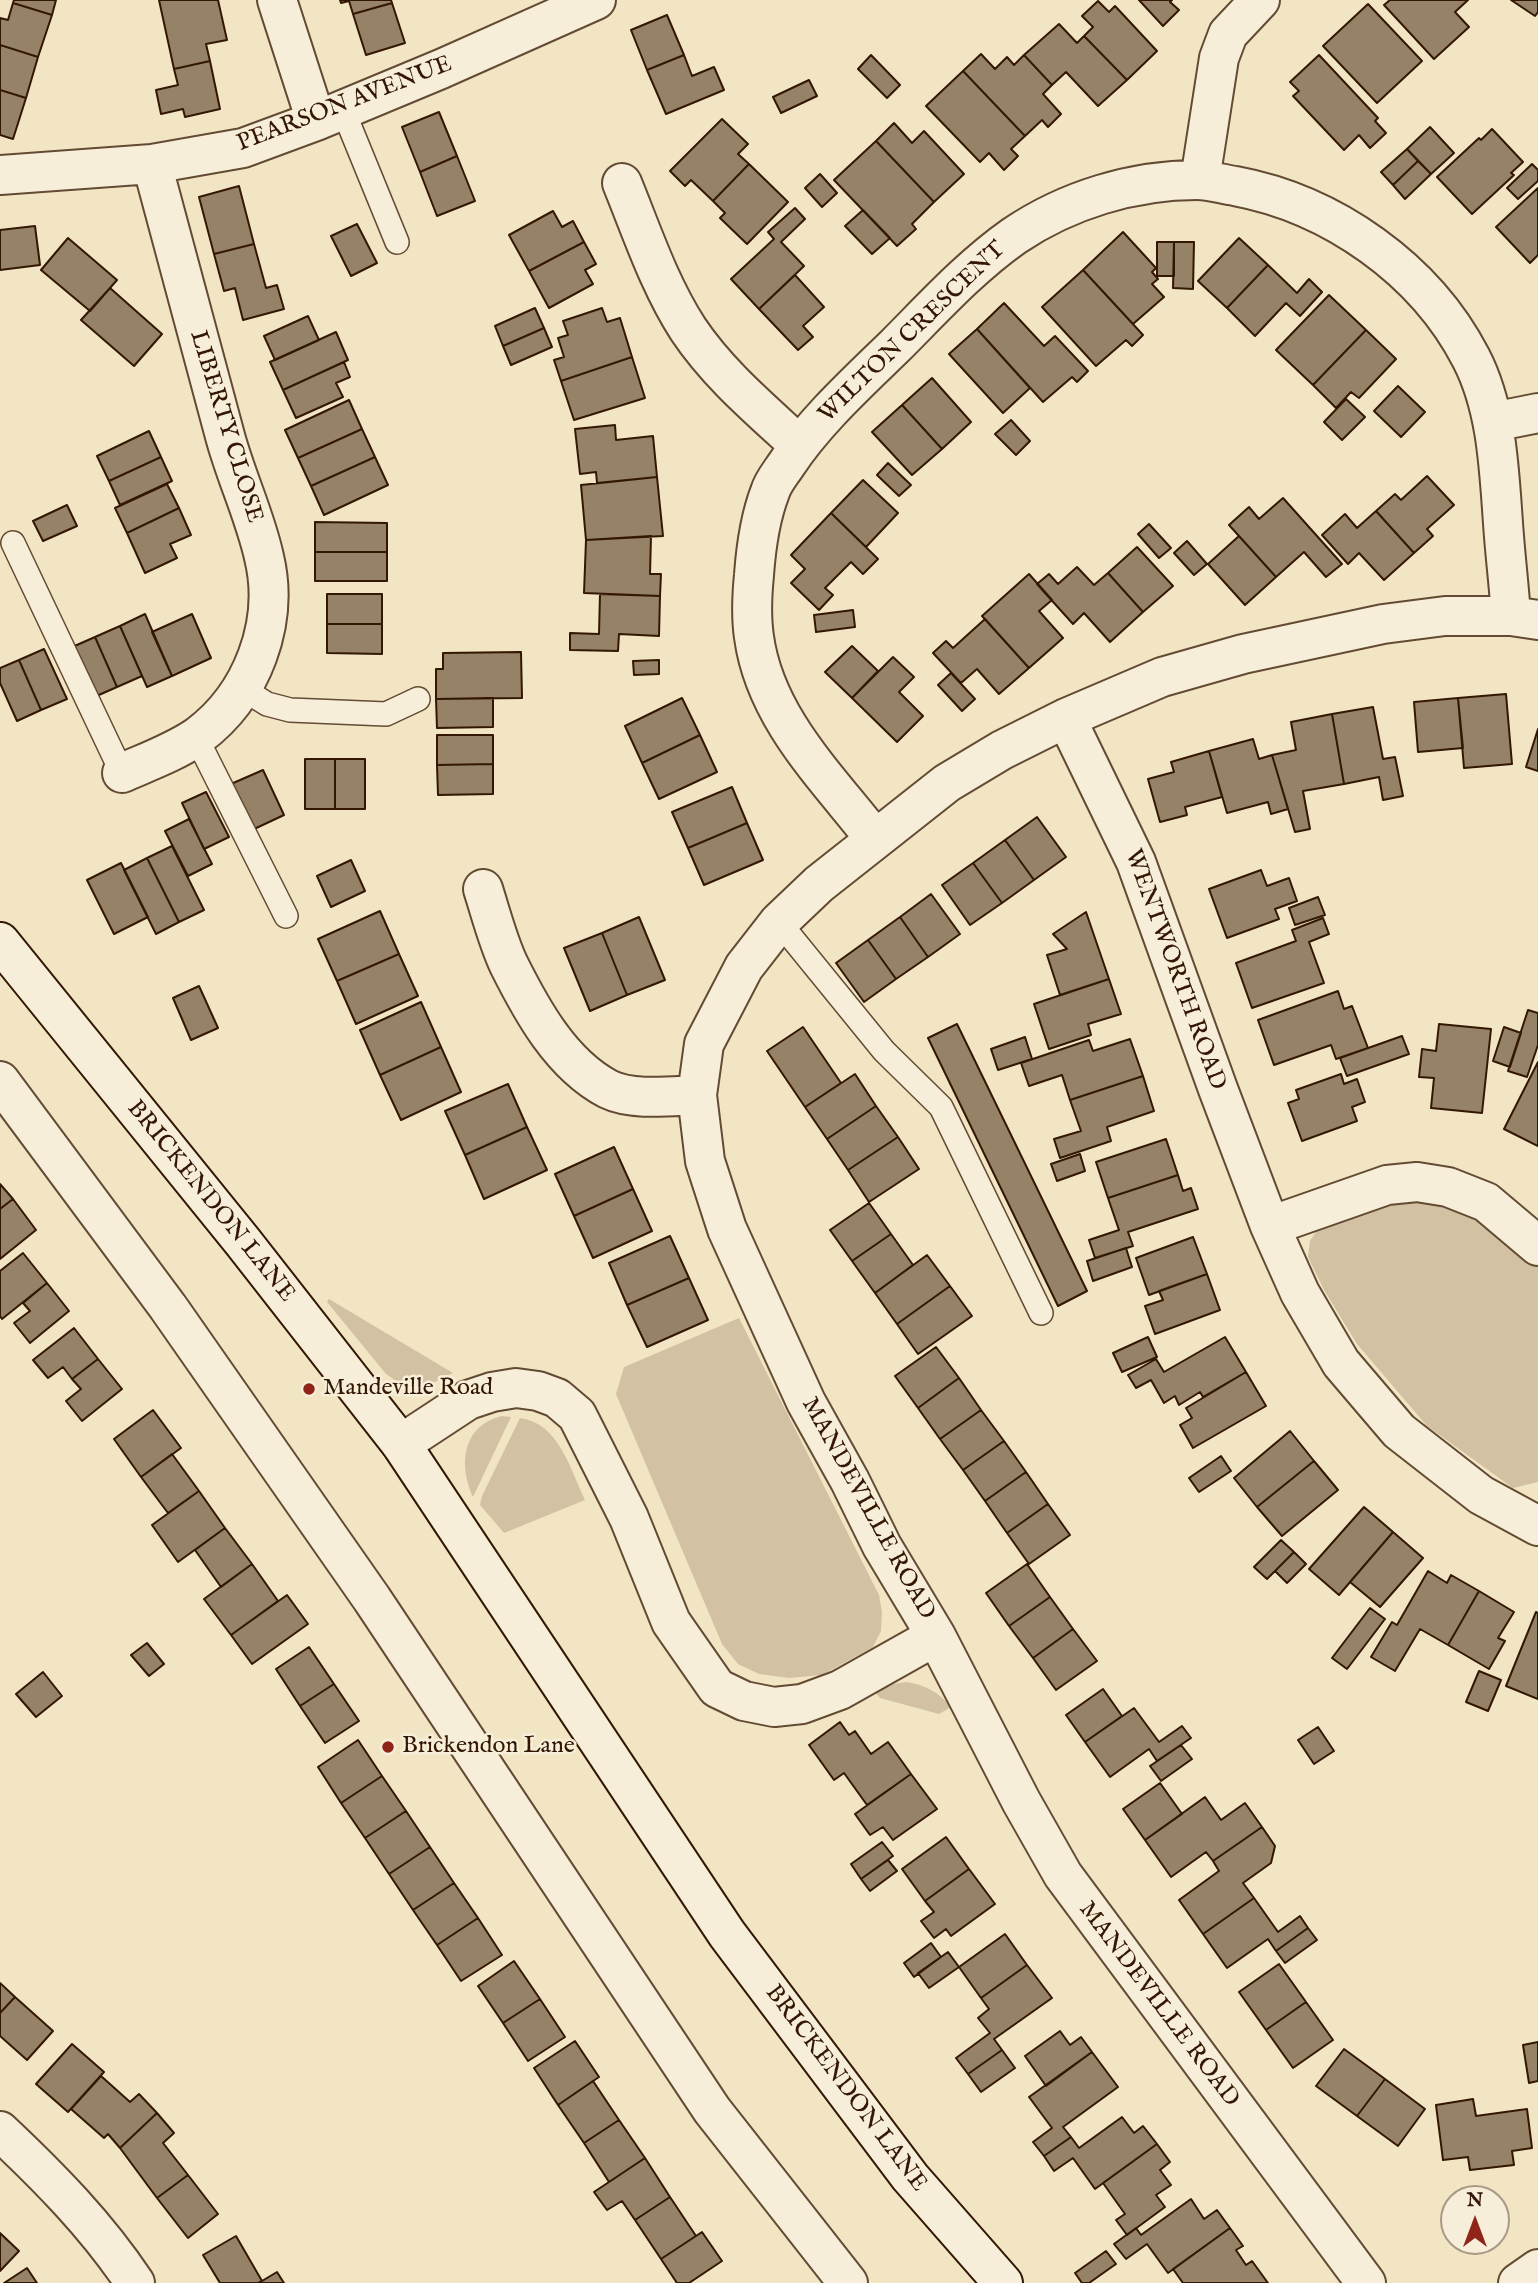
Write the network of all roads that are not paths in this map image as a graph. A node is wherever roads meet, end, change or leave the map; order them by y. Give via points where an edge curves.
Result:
1 (278, 0) edge
2 (596, 0) edge
3 (1260, 0) edge
4 (557, 8) edge
5 (330, 116) junction
6 (152, 164) junction
7 (0, 175) edge
8 (1200, 180) junction
9 (622, 183) dead end
10 (397, 242) dead end
11 (1538, 413) edge
12 (1493, 422) junction
13 (799, 445) junction
14 (13, 543) dead end
15 (1525, 618) edge
16 (243, 689) junction
17 (418, 699) dead end
18 (1066, 718) junction
19 (196, 737) junction
20 (122, 773) joint
21 (875, 839) junction
22 (483, 889) dead end
23 (286, 916) dead end
24 (779, 922) junction
25 (0, 942) edge
26 (0, 1081) edge
27 (698, 1095) junction
28 (1270, 1226) junction
29 (1538, 1246) edge
30 (1041, 1313) dead end
31 (401, 1444) junction
32 (1538, 1526) edge
33 (936, 1636) junction
34 (0, 2131) edge
35 (1538, 2269) edge
36 (135, 2283) edge
37 (848, 2283) edge
38 (1003, 2283) edge
39 (1366, 2283) edge
40 (1518, 2283) edge

1 - 5 street
2 - 4 street, PEARSON AVENUE
3 - 8 street via 1228,34 1219,58
4 - 5 street, PEARSON AVENUE
5 - 6 street, PEARSON AVENUE via 243,148
5 - 10 lane
6 - 7 street, PEARSON AVENUE
6 - 16 street, LIBERTY CLOSE via 230,457 265,559 268,617
8 - 12 street, WILTON CRESCENT via 1292,201 1368,242 1416,283 1446,317 1472,360
8 - 13 street, WILTON CRESCENT via 1111,190 1016,235 973,269
9 - 13 street via 662,283 689,330 735,386
11 - 12 street
12 - 15 street, WILTON CRESCENT
13 - 21 street, WILTON CRESCENT via 771,489 757,541 753,635 764,681 788,729
14 - 20 lane
15 - 18 street, MANDEVILLE ROAD via 1445,617 1315,638 1162,677
16 - 17 lane via 267,704 290,710 386,714
16 - 19 street, LIBERTY CLOSE
18 - 21 street, MANDEVILLE ROAD via 947,783
18 - 28 street, WENTWORTH ROAD via 1136,862
19 - 20 street, LIBERTY CLOSE
19 - 23 lane
21 - 24 street, MANDEVILLE ROAD
22 - 27 street via 508,963 549,1035 583,1071 609,1090 643,1097
24 - 27 street, MANDEVILLE ROAD via 744,967 704,1044
24 - 30 lane via 884,1051 941,1108
25 - 31 street, BRICKENDON LANE
26 - 37 street via 167,1307 372,1598 712,2110
27 - 33 street, MANDEVILLE ROAD via 705,1161 727,1229 806,1402
28 - 29 street via 1387,1185 1417,1181 1486,1202
28 - 32 street, WENTWORTH ROAD via 1300,1293 1340,1363 1399,1431 1481,1495
31 - 33 street, MANDEVILLE ROAD via 468,1400 492,1392 516,1388 557,1398 577,1415 629,1518 671,1622 717,1688 744,1701 774,1707 802,1704 840,1690
31 - 38 street, BRICKENDON LANE via 727,1934 910,2178
33 - 39 street, MANDEVILLE ROAD via 1063,1875
34 - 36 street via 108,2244
35 - 40 street

